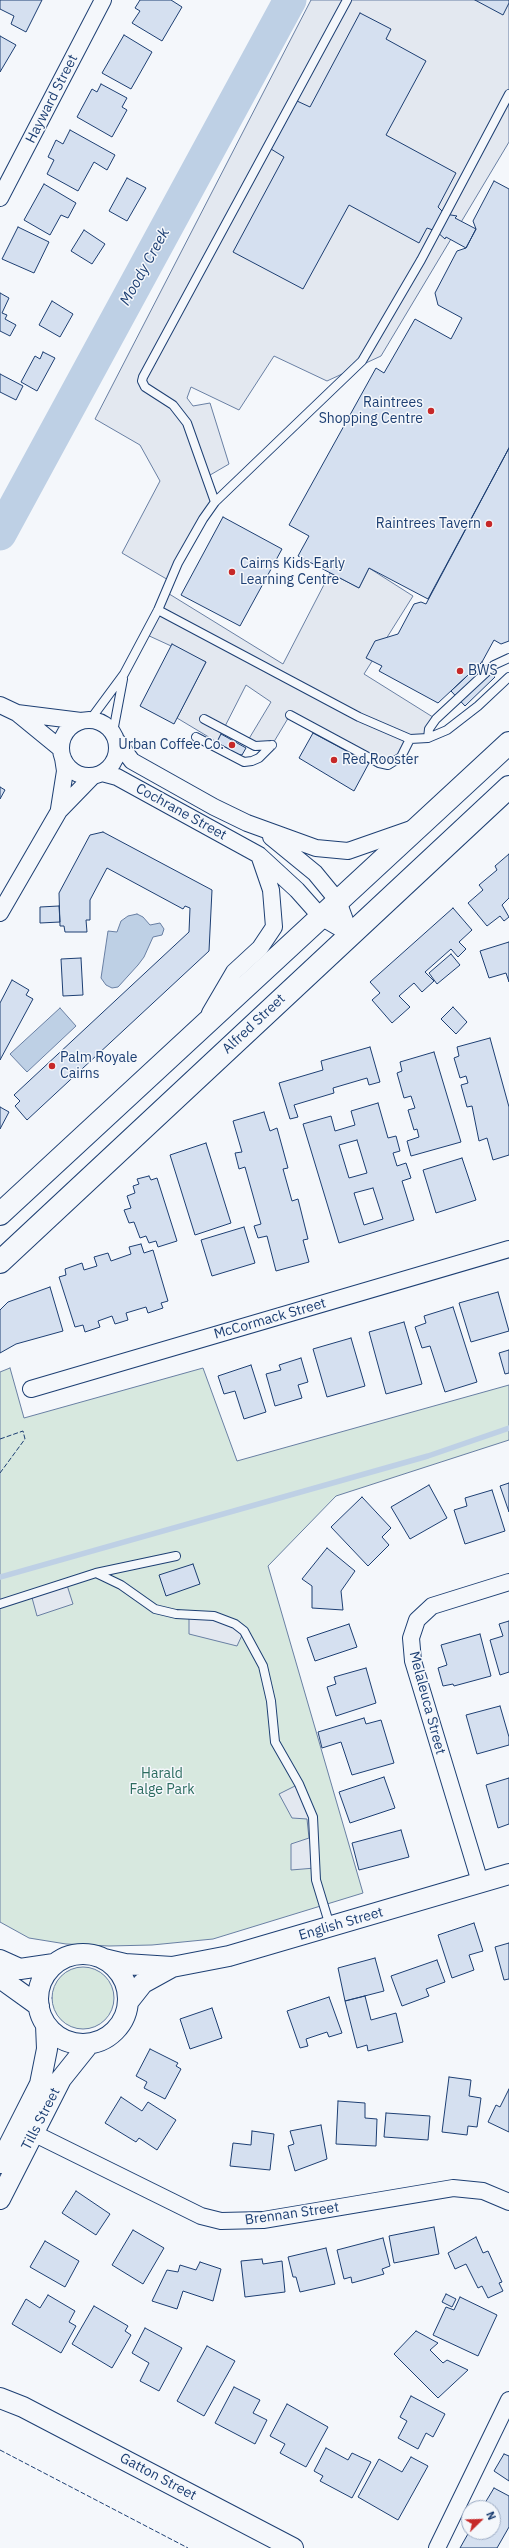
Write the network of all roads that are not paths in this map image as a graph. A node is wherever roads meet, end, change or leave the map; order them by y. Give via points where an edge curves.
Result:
1 (103, 0) edge
2 (347, 0) edge
3 (509, 94) edge
4 (2, 191) edge
5 (215, 502) junction
6 (158, 610) junction
7 (509, 658) edge
8 (124, 674) junction
9 (509, 677) edge
10 (0, 705) edge
11 (17, 713) junction
12 (290, 715) dead end
13 (204, 719) dead end
14 (85, 720) junction
15 (115, 737) junction
16 (196, 737) dead end
17 (428, 738) junction
18 (410, 739) junction
19 (509, 743) edge
20 (62, 754) junction
21 (98, 774) junction
22 (509, 787) edge
23 (59, 811) junction
24 (247, 823) junction
25 (419, 826) junction
26 (259, 855) junction
27 (338, 901) junction
28 (0, 913) edge
29 (321, 917) junction
30 (350, 934) junction
31 (204, 1023) junction
32 (0, 1214) edge
33 (509, 1249) edge
34 (0, 1262) edge
35 (31, 1390) dead end
36 (176, 1556) dead end
37 (96, 1573) junction
38 (509, 1582) edge
39 (0, 1604) edge
40 (509, 1874) edge
41 (480, 1882) junction
42 (331, 1927) junction
43 (102, 1958) junction
44 (0, 1960) edge
45 (54, 1964) junction
46 (172, 1967) junction
47 (0, 1978) edge
48 (128, 2002) junction
49 (38, 2006) junction
50 (46, 2025) junction
51 (89, 2044) junction
52 (26, 2130) junction
53 (0, 2163) edge
54 (0, 2199) edge
55 (509, 2202) edge
56 (0, 2390) edge
57 (0, 2398) edge
58 (509, 2400) edge
59 (23, 2407) junction
60 (294, 2548) edge
61 (437, 2548) edge

1 - 4 street, Hayward Street
2 - 5 lane via 142,381 145,387 173,405 187,423
3 - 5 lane via 421,260 362,361
5 - 6 lane via 178,563
6 - 8 lane
6 - 18 lane via 359,717
7 - 17 lane via 494,665 436,719 428,729
8 - 14 lane
8 - 15 lane
9 - 17 lane via 461,720 447,730
10 - 11 street
11 - 14 street
11 - 20 street
12 - 18 lane via 379,763 388,765 401,757
13 - 16 lane via 254,746 272,744 259,758 244,762
14 - 15 street via 107,726
14 - 20 street via 66,732
15 - 21 street via 115,760
15 - 24 street, Cochrane Street via 132,761 214,808
17 - 18 lane
19 - 25 main road
20 - 21 street via 75,772
20 - 23 street via 65,771
21 - 23 street
21 - 26 street, Cochrane Street via 117,777
22 - 30 main road, Alfred Street
23 - 28 street
24 - 25 street, Cochrane Street via 316,848 348,851
24 - 27 street, Cochrane Street via 299,858
25 - 27 main road
26 - 29 street, Cochrane Street via 297,890
26 - 31 street via 271,890 274,927 260,948 234,972
27 - 29 main road
27 - 30 street, Cochrane Street
29 - 30 street, Cochrane Street
29 - 31 main road
30 - 34 main road, Alfred Street
31 - 32 main road
33 - 35 street, McCormack Street
36 - 37 lane
37 - 39 lane
37 - 42 lane via 121,1585 154,1609 176,1614 214,1616 235,1624 248,1636 263,1666 271,1701 275,1742 297,1780 313,1817 316,1880
38 - 41 street, Melaleuca Street via 432,1606 417,1620 411,1638 418,1677
40 - 41 street, English Street
41 - 42 street, English Street
42 - 46 street, English Street via 229,1956
43 - 45 street via 93,1955 72,1955
43 - 46 street, English Street via 125,1964
43 - 48 street via 114,1966 122,1976
44 - 45 street via 20,1969
45 - 49 street via 41,1983
46 - 48 street, English Street via 143,1983
47 - 49 street
48 - 51 street via 126,2015 120,2026 106,2038
49 - 50 street
50 - 51 street via 64,2041
50 - 52 street, Tills Street via 45,2068
51 - 52 street, Tills Street
52 - 53 street, Tills Street
52 - 54 street, Tills Street
52 - 55 street, Brennan Street via 201,2216 221,2221 263,2220 453,2188 483,2191
56 - 59 street, Gatton Street
57 - 59 street, Gatton Street
58 - 61 street
59 - 60 street, Gatton Street

